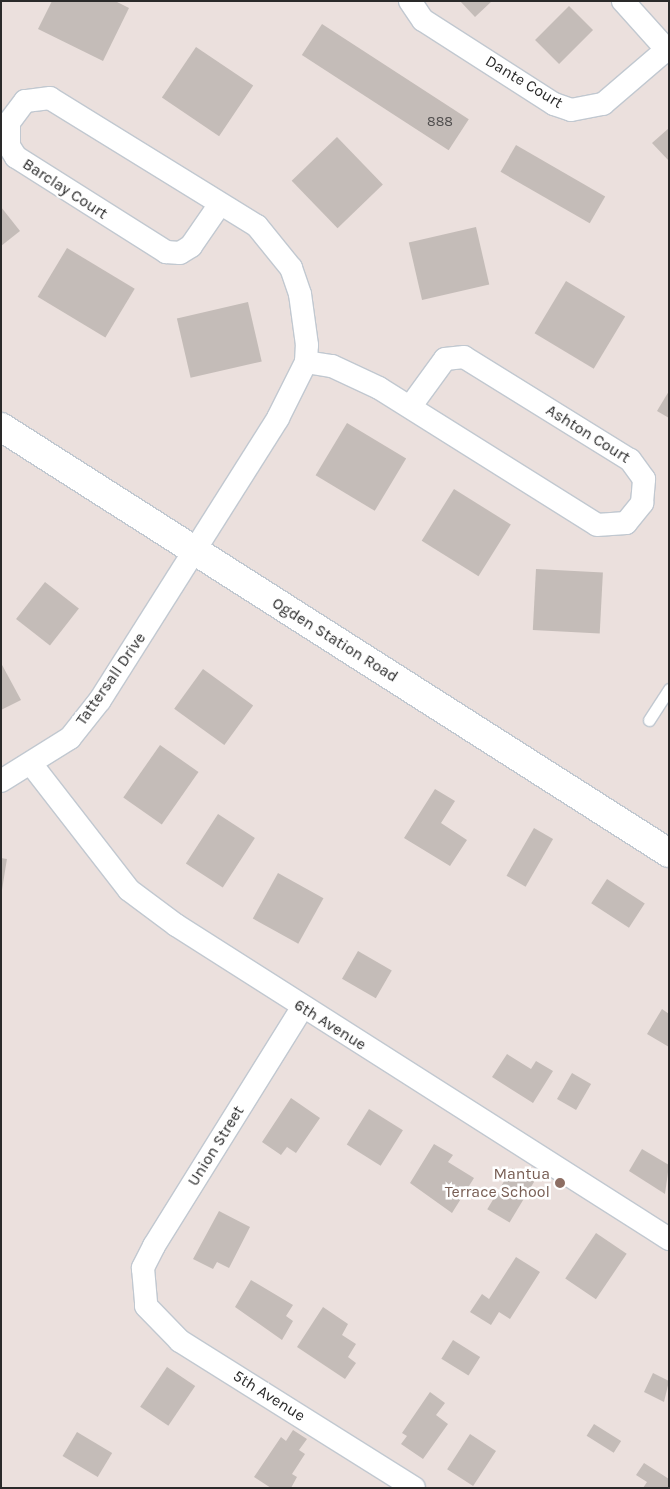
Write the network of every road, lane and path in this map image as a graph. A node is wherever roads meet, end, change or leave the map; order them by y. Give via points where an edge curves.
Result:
1 (410, 1) edge
2 (623, 1) edge
3 (668, 51) edge
4 (220, 204) junction
5 (306, 362) junction
6 (410, 407) junction
7 (1, 427) edge
8 (195, 551) junction
9 (669, 689) edge
10 (649, 720) dead end
11 (32, 765) junction
12 (1, 780) edge
13 (669, 853) edge
14 (302, 1008) junction
15 (669, 1239) edge
16 (142, 1289) joint
17 (414, 1488) edge

1 - 3 street, Dante Court via 423,20 554,104 571,110 603,104
2 - 3 street, Dante Court
4 - 4 street, Barclay Court via 50,98 25,101 9,122 9,146 16,157 166,252 180,253 191,246
4 - 5 street, Barclay Court via 257,226 290,268 305,318
5 - 6 street, Ashton Court via 356,375
5 - 8 street, Barclay Court via 278,418
6 - 6 street, Ashton Court via 597,524 626,523 642,503 644,479 630,460 464,357 445,359
7 - 8 street, Ogden Station Road
8 - 11 street, Tattersall Drive via 100,700 70,738
8 - 13 street, Ogden Station Road
9 - 10 lane
11 - 12 street, Tattersall Drive
11 - 14 street, 6th Avenue via 129,890
14 - 15 street, 6th Avenue
14 - 16 street, Union Street via 154,1246 143,1268
16 - 17 street, 5th Avenue via 153,1318 180,1341

